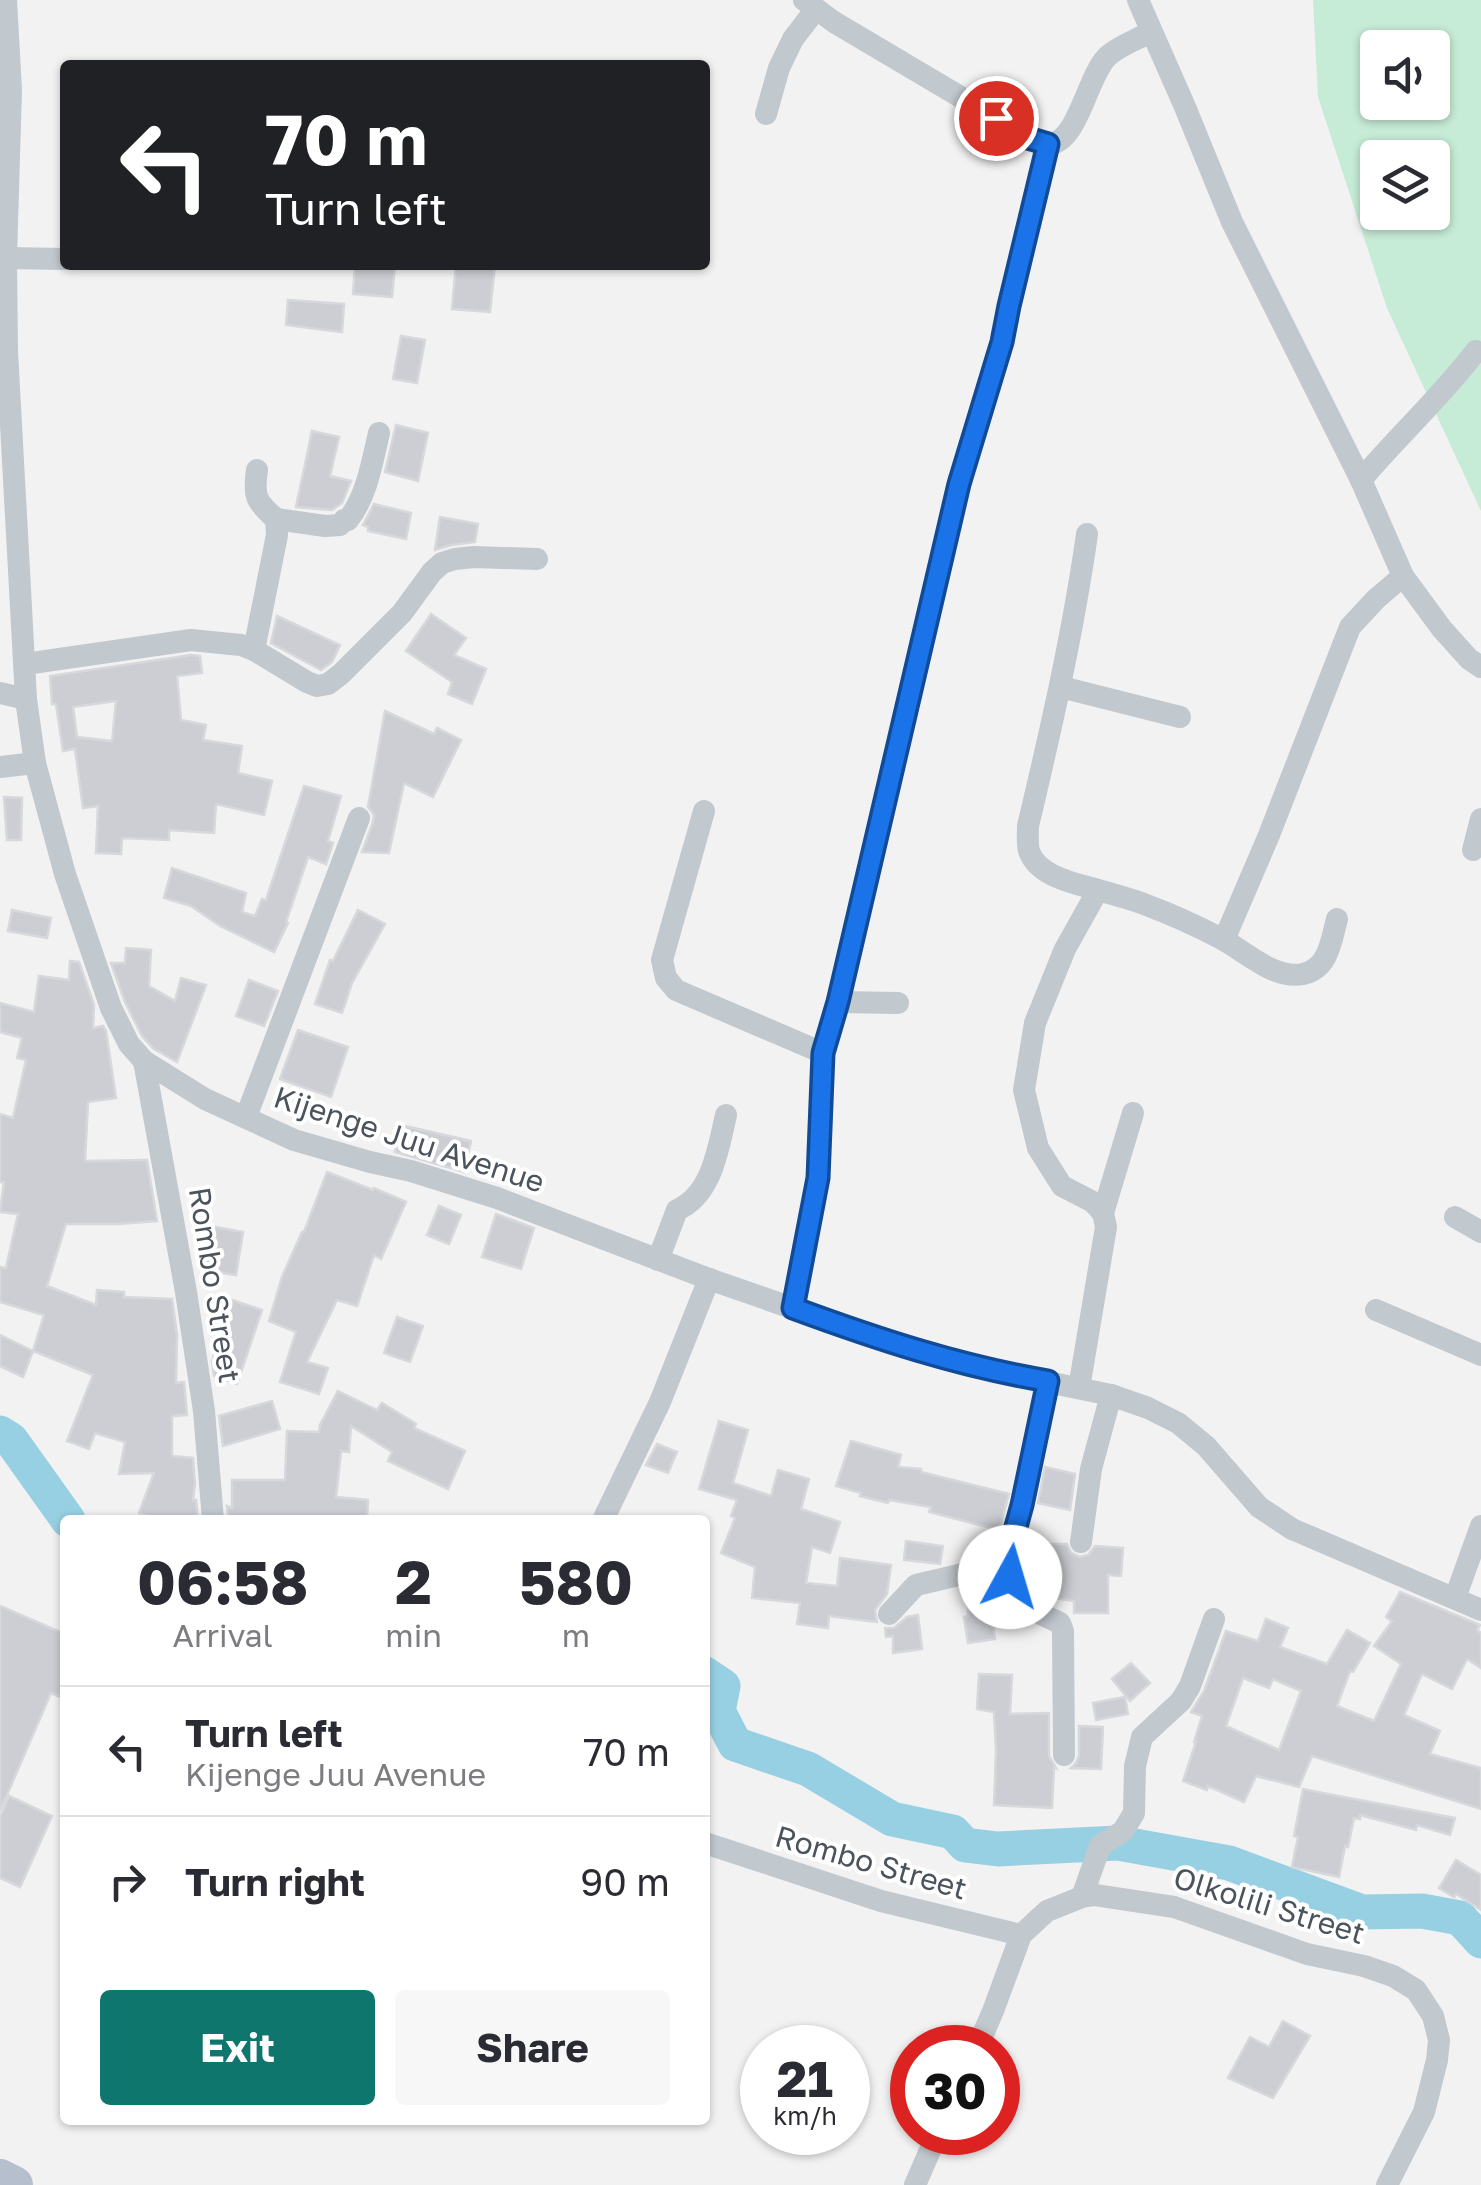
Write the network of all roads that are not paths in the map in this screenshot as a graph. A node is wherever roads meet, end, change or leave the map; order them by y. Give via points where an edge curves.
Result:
1 (6, 0) edge
2 (1138, 0) edge
3 (810, 5) edge
4 (1151, 32) junction
5 (766, 114) dead end
6 (1048, 144) junction
7 (4, 166) edge
8 (6, 258) junction
9 (60, 260) edge
10 (1476, 351) dead end
11 (4, 416) edge
12 (379, 433) dead end
13 (256, 470) dead end
14 (1361, 480) junction
15 (276, 519) junction
16 (1087, 534) dead end
17 (536, 559) dead end
18 (1403, 576) junction
19 (254, 650) junction
20 (25, 664) junction
21 (1481, 667) edge
22 (1060, 688) junction
23 (0, 693) edge
24 (26, 699) junction
25 (1180, 717) dead end
26 (35, 762) junction
27 (0, 768) edge
28 (704, 811) dead end
29 (360, 818) dead end
30 (1481, 820) edge
31 (1473, 850) dead end
32 (1098, 890) junction
33 (1336, 919) dead end
34 (1224, 940) junction
35 (838, 1002) junction
36 (898, 1003) dead end
37 (823, 1053) junction
38 (144, 1062) junction
39 (1133, 1113) dead end
40 (726, 1116) dead end
41 (246, 1117) junction
42 (1103, 1214) junction
43 (1455, 1218) dead end
44 (1481, 1232) edge
45 (658, 1260) junction
46 (709, 1279) junction
47 (793, 1308) junction
48 (1376, 1310) dead end
49 (1481, 1356) edge
50 (1048, 1381) junction
51 (1079, 1388) junction
52 (1112, 1395) junction
53 (213, 1515) edge
54 (605, 1515) edge
55 (1481, 1526) edge
56 (1081, 1542) dead end
57 (1002, 1554) junction
58 (1455, 1598) junction
59 (1481, 1610) edge
60 (889, 1614) dead end
61 (1214, 1619) dead end
62 (1064, 1756) dead end
63 (710, 1845) edge
64 (1084, 1891) junction
65 (1021, 1935) junction
66 (988, 2025) edge
67 (928, 2155) edge
68 (0, 2178) edge
69 (14, 2185) edge
70 (915, 2185) edge
71 (1387, 2185) edge

1 - 7 street, Kijenge Juu Avenue via 11,90
2 - 4 street
3 - 5 street via 779,68
3 - 6 street
4 - 6 street via 1107,56 1062,140
4 - 14 street via 1232,222
6 - 35 street via 1002,342 959,484
7 - 8 street, Kijenge Juu Avenue
8 - 9 street
8 - 11 street, Kijenge Juu Avenue
10 - 14 street
11 - 20 street, Kijenge Juu Avenue
12 - 15 street via 368,479 348,520 326,526
13 - 15 street via 260,505
14 - 18 street
15 - 19 street
16 - 22 street
17 - 19 street via 442,563 402,613 328,684 307,682
18 - 21 street
18 - 34 street via 1350,627
19 - 20 street via 191,640
20 - 24 street, Kijenge Juu Avenue
22 - 25 street
22 - 32 street via 1028,850 1054,875
23 - 24 street
24 - 26 street, Kijenge Juu Avenue
26 - 27 street
26 - 38 street, Kijenge Juu Avenue via 64,874 111,1008
28 - 37 street via 662,960 666,978 676,990
29 - 41 street
30 - 31 street
32 - 34 street
32 - 42 street via 1035,1022 1024,1090 1038,1148 1062,1186
33 - 34 street via 1325,961 1300,974 1272,968
35 - 36 street
35 - 37 street
37 - 47 street via 818,1178
38 - 41 street, Kijenge Juu Avenue
38 - 53 street, Rombo Street via 202,1394
39 - 42 street
40 - 45 street via 714,1167 690,1206 678,1210
41 - 45 street, Kijenge Juu Avenue via 294,1140 484,1194
42 - 51 street
43 - 44 street
45 - 46 street, Kijenge Juu Avenue
46 - 47 street, Kijenge Juu Avenue
46 - 54 street
47 - 50 street, Kijenge Juu Avenue via 965,1365
48 - 49 street
50 - 51 street, Kijenge Juu Avenue
50 - 57 street via 1022,1505
51 - 52 street, Kijenge Juu Avenue
52 - 56 street via 1091,1469
52 - 58 street, Kijenge Juu Avenue via 1178,1423 1259,1507 1292,1529
55 - 58 street
57 - 60 street via 962,1574 916,1584
57 - 62 street via 1016,1600 1060,1623 1063,1632
58 - 59 street, Kijenge Juu Avenue
61 - 64 street via 1181,1701 1142,1737 1134,1813 1123,1832 1100,1846
63 - 65 street, Rombo Street via 881,1901
64 - 65 street
64 - 71 street, Olkolili Street via 1174,1907 1306,1954 1364,1966 1416,1990 1434,2016 1437,2060 1424,2112
65 - 66 street
67 - 70 street
68 - 69 main road

